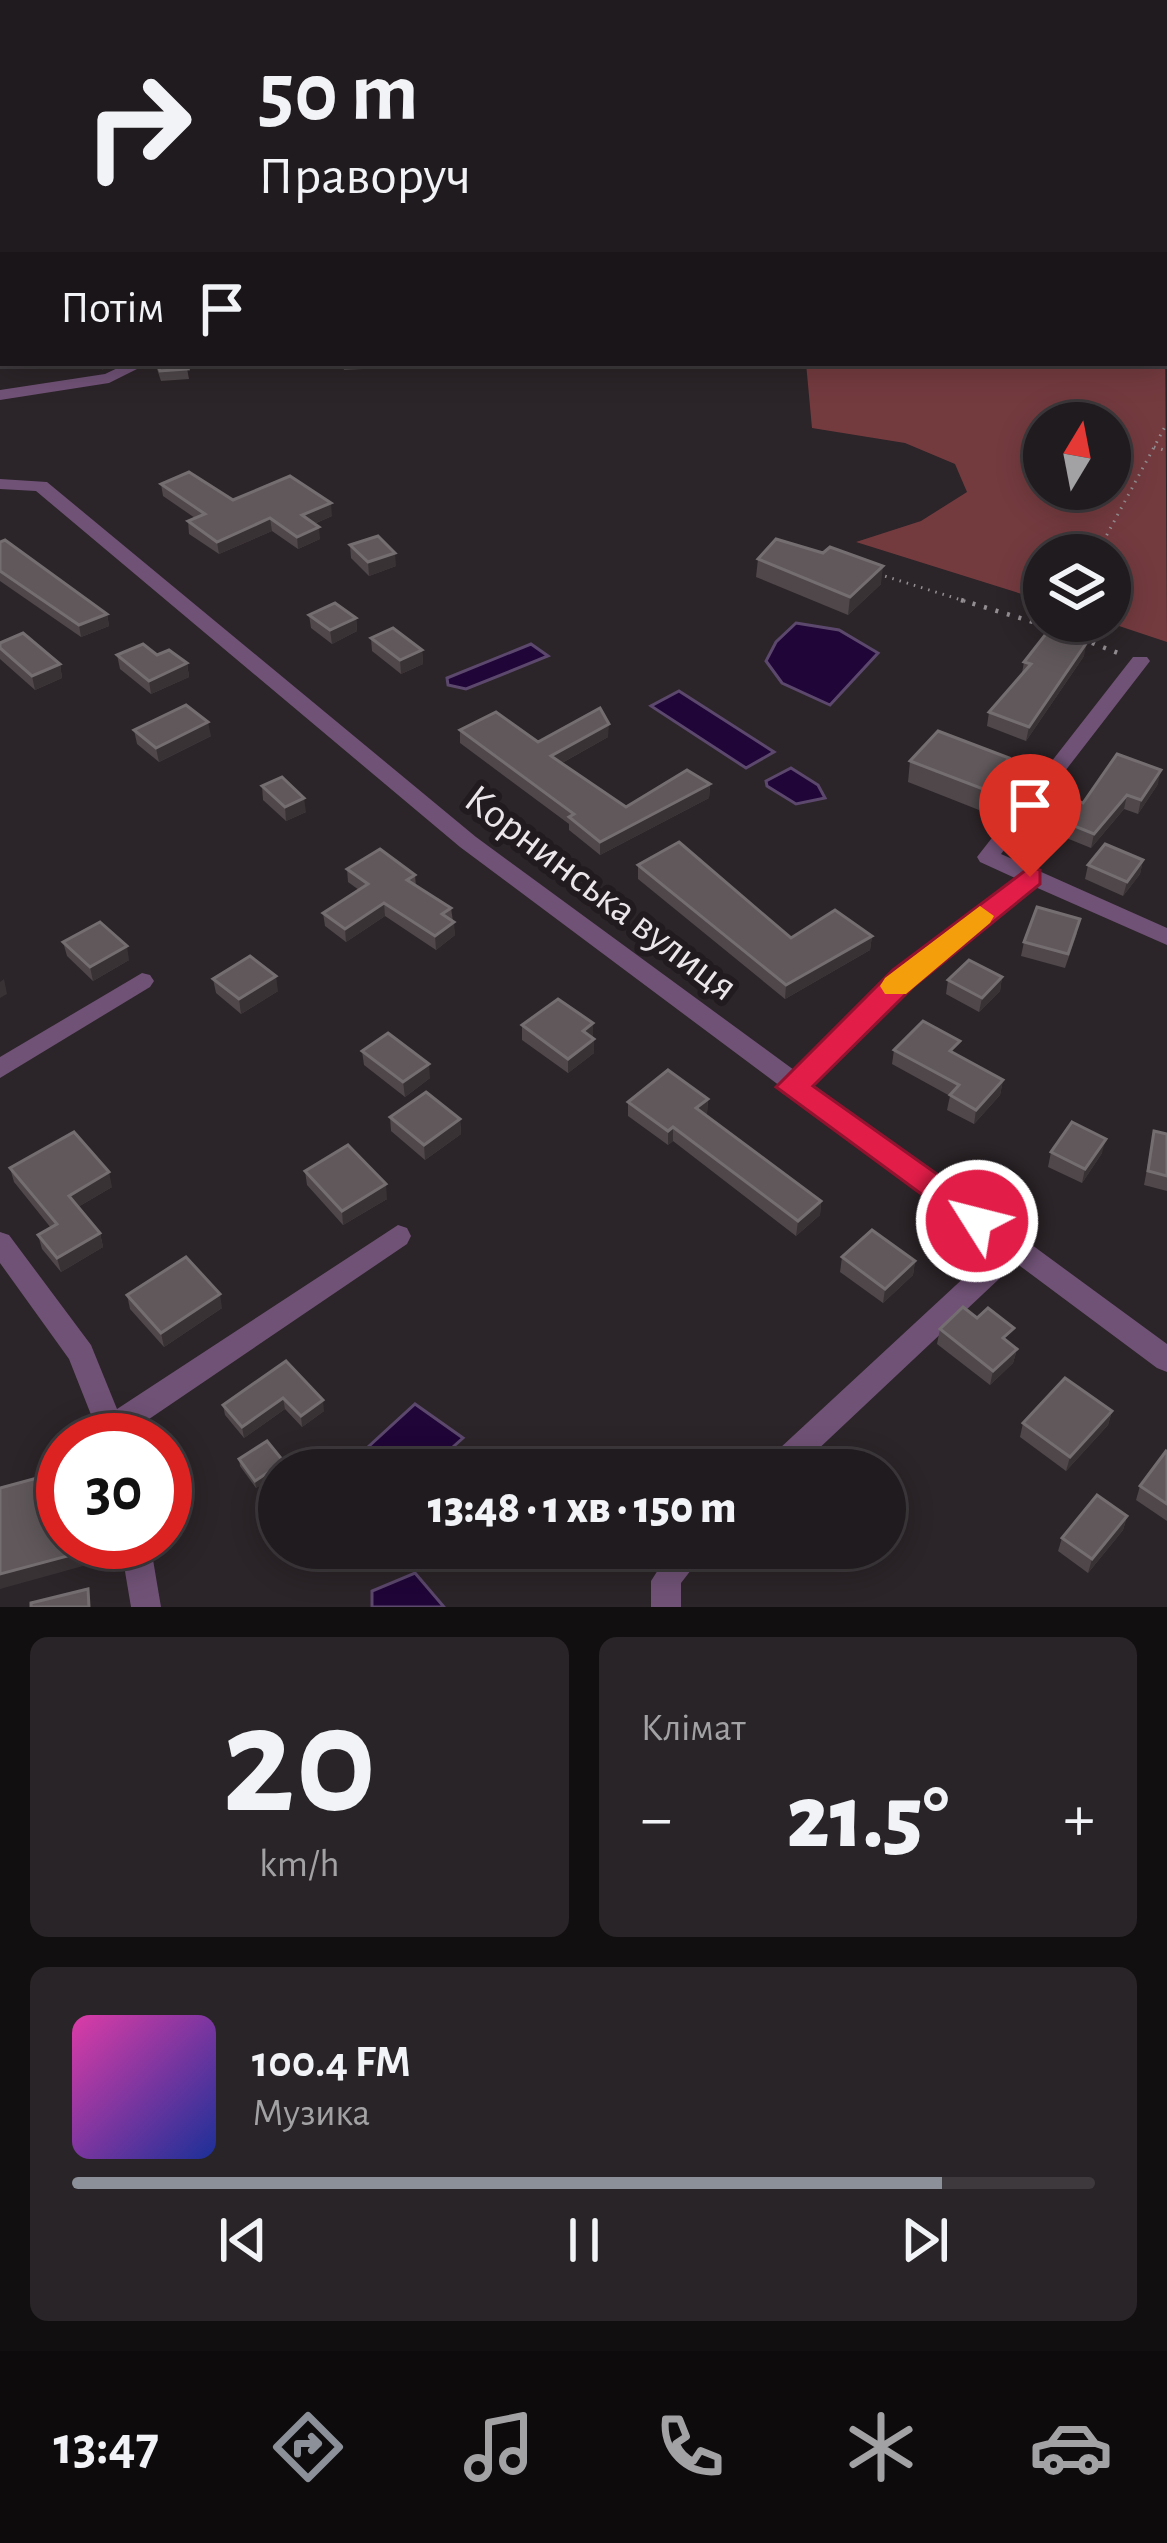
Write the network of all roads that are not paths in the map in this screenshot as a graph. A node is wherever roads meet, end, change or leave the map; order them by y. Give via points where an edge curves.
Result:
1 (135, 366) edge
2 (0, 395) edge
3 (0, 484) edge
4 (1141, 661) road end
5 (1030, 877) junction
6 (1167, 937) edge
7 (142, 981) dead end
8 (0, 1069) edge
9 (792, 1087) junction
10 (398, 1236) dead end
11 (0, 1243) edge
12 (1014, 1248) junction
13 (1167, 1360) edge
14 (105, 1413) edge
15 (143, 1413) edge
16 (799, 1449) edge
17 (140, 1569) edge
18 (671, 1569) edge
19 (146, 1607) edge
20 (665, 1607) edge

1 - 2 street via 109,378
3 - 9 street, Корнинська вулиця via 41,486 468,842
4 - 5 street via 988,857
5 - 6 street
5 - 9 street via 904,978
7 - 8 street
9 - 12 street, Корнинська вулиця
10 - 15 street
11 - 14 street via 81,1353
12 - 13 street, Корнинська вулиця
12 - 16 street
17 - 19 street
18 - 20 street

